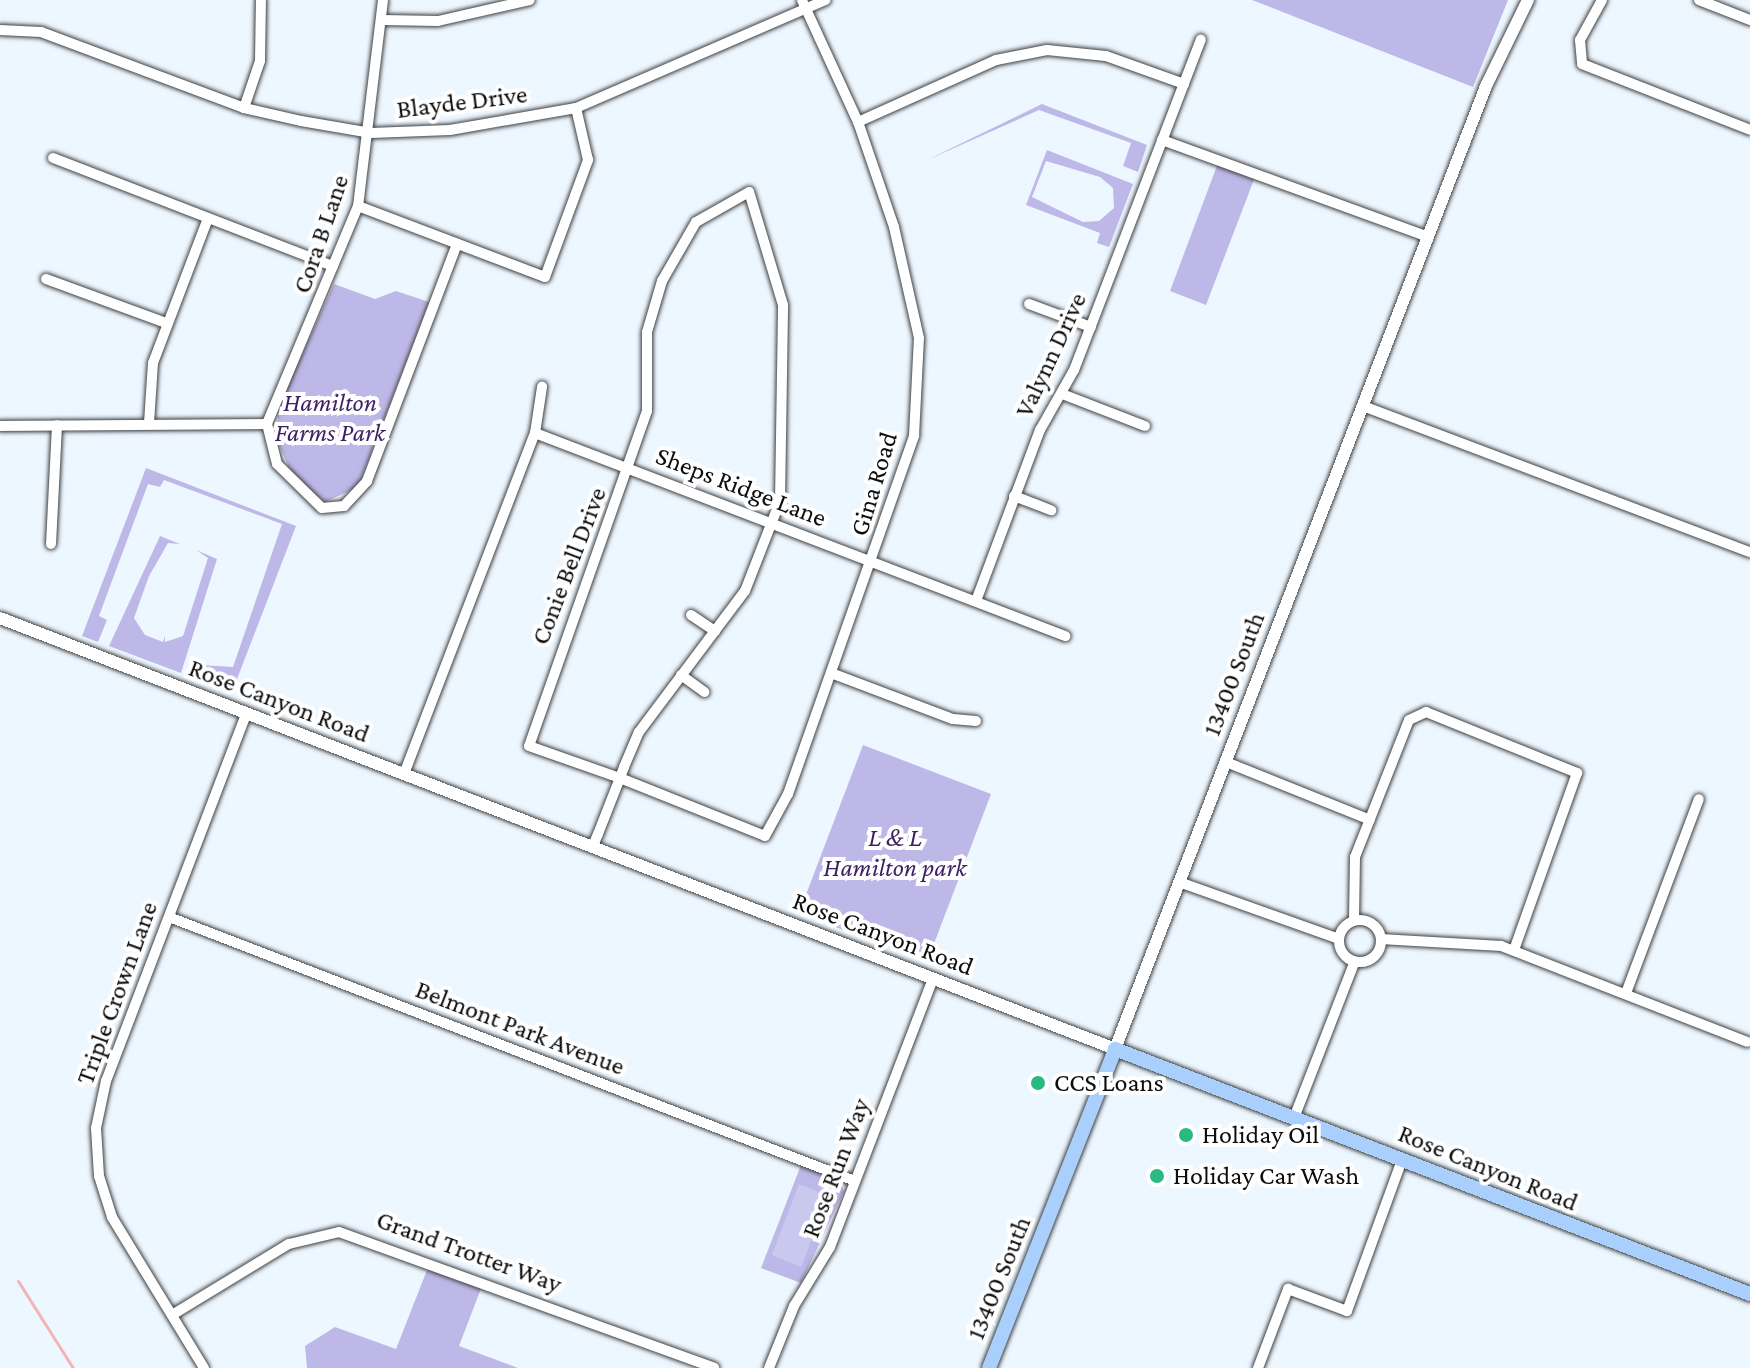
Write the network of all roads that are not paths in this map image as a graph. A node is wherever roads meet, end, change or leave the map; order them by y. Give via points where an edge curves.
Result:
1 (261, 0) edge
2 (383, 0) edge
3 (530, 0) edge
4 (826, 0) edge
5 (1528, 0) edge
6 (1602, 0) edge
7 (1699, 0) edge
8 (804, 4) edge
9 (382, 20) junction
10 (1750, 20) edge
11 (0, 30) edge
12 (1201, 40) dead end
13 (1184, 84) junction
14 (244, 108) junction
15 (576, 108) junction
16 (858, 122) junction
17 (1750, 130) edge
18 (371, 133) junction
19 (1162, 140) junction
20 (53, 158) dead end
21 (358, 206) junction
22 (208, 218) junction
23 (1428, 237) junction
24 (457, 244) junction
25 (333, 266) junction
26 (46, 279) dead end
27 (1029, 304) dead end
28 (166, 323) junction
29 (1091, 327) junction
30 (542, 387) dead end
31 (1062, 394) junction
32 (1363, 406) junction
33 (149, 423) junction
34 (267, 424) junction
35 (57, 425) junction
36 (0, 426) edge
37 (1145, 426) dead end
38 (535, 433) junction
39 (630, 469) junction
40 (1014, 496) junction
41 (1051, 510) dead end
42 (773, 523) junction
43 (51, 544) dead end
44 (1750, 552) edge
45 (873, 561) junction
46 (976, 601) junction
47 (691, 615) dead end
48 (0, 618) edge
49 (715, 631) junction
50 (1065, 636) dead end
51 (831, 673) junction
52 (681, 675) junction
53 (704, 692) dead end
54 (246, 715) junction
55 (976, 721) dead end
56 (1226, 762) junction
57 (404, 774) junction
58 (620, 778) junction
59 (1699, 799) dead end
60 (1370, 820) junction
61 (765, 836) joint
62 (592, 848) junction
63 (1179, 882) junction
64 (169, 917) junction
65 (1354, 920) junction
66 (1339, 939) junction
67 (1381, 939) junction
68 (1514, 950) junction
69 (1355, 961) junction
70 (933, 979) junction
71 (1626, 993) junction
72 (1747, 1042) dead end
73 (1115, 1049) junction
74 (1294, 1118) junction
75 (1402, 1160) junction
76 (855, 1181) junction
77 (1750, 1294) edge
78 (172, 1315) junction
79 (688, 1363) edge
80 (204, 1368) edge
81 (714, 1368) edge
82 (769, 1368) edge
83 (989, 1368) edge
84 (1258, 1368) edge

1 - 14 street via 260,61
2 - 9 street, Cora B Lane
3 - 9 street via 438,21
4 - 8 street, Blayde Drive
5 - 23 street, 13400 South
6 - 17 street via 1583,32 1579,60
7 - 10 street
8 - 15 street, Blayde Drive
8 - 16 street, Gina Road
9 - 18 street, Cora B Lane
11 - 14 street, Blayde Drive via 41,32
12 - 13 street, Valynn Drive
13 - 16 street via 1106,56 1047,50 996,60
13 - 19 street, Valynn Drive
14 - 18 street, Blayde Drive
15 - 18 street, Blayde Drive via 450,130
15 - 24 street via 588,160 545,277
16 - 45 street, Gina Road via 894,227 919,338 914,436
18 - 21 street, Cora B Lane
19 - 23 street
19 - 29 street, Valynn Drive
20 - 22 street
21 - 24 street
21 - 25 street, Cora B Lane
22 - 25 street
22 - 28 street
23 - 32 street, 13400 South
24 - 34 street via 367,481 344,506 322,508 283,472
25 - 34 street, Cora B Lane
26 - 28 street
27 - 29 street
28 - 33 street via 153,363
29 - 31 street, Valynn Drive
30 - 38 street
31 - 37 street
31 - 40 street, Valynn Drive
32 - 44 street
32 - 56 street, 13400 South
33 - 34 street
33 - 35 street
35 - 36 street
35 - 43 street
38 - 39 street, Sheps Ridge Lane
38 - 57 street
39 - 42 street, Sheps Ridge Lane
39 - 42 street, Conie Bell Drive via 647,411 647,332 662,281 696,222 749,192 783,305 780,501
39 - 58 street, Conie Bell Drive via 529,746
40 - 41 street
40 - 46 street, Valynn Drive
42 - 45 street, Sheps Ridge Lane
42 - 49 street via 745,591
45 - 46 street, Sheps Ridge Lane
45 - 51 street, Gina Road
46 - 50 street, Sheps Ridge Lane
47 - 49 street
48 - 54 street, Rose Canyon Road
49 - 52 street
51 - 55 street via 953,719
51 - 61 street, Gina Road
52 - 53 street
52 - 58 street via 639,732
54 - 57 street, Rose Canyon Road
54 - 64 street, Triple Crown Lane
56 - 60 street
56 - 63 street, 13400 South
57 - 62 street, Rose Canyon Road
58 - 61 street, Conie Bell Drive
58 - 62 street
59 - 71 street
60 - 65 street via 1350,876
60 - 68 street via 1417,713 1577,773
62 - 70 street, Rose Canyon Road
63 - 66 street
63 - 73 street, 13400 South
64 - 76 street, Belmont Park Avenue
64 - 78 street, Triple Crown Lane via 106,1081 96,1144 112,1217
65 - 66 street
65 - 67 street via 1372,923
66 - 69 street
67 - 68 street via 1468,940
67 - 69 street via 1375,955
68 - 71 street
69 - 74 street
70 - 73 street, Rose Canyon Road
70 - 76 street, Rose Run Way
71 - 72 street
73 - 74 main road, Rose Canyon Road
73 - 83 main road, 13400 South
74 - 75 main road, Rose Canyon Road
75 - 77 main road, Rose Canyon Road
75 - 84 street via 1347,1311 1288,1289
76 - 82 street, Rose Run Way
78 - 79 street, Grand Trotter Way via 289,1244 339,1232
78 - 80 street, Triple Crown Lane
79 - 81 street, Grand Trotter Way

